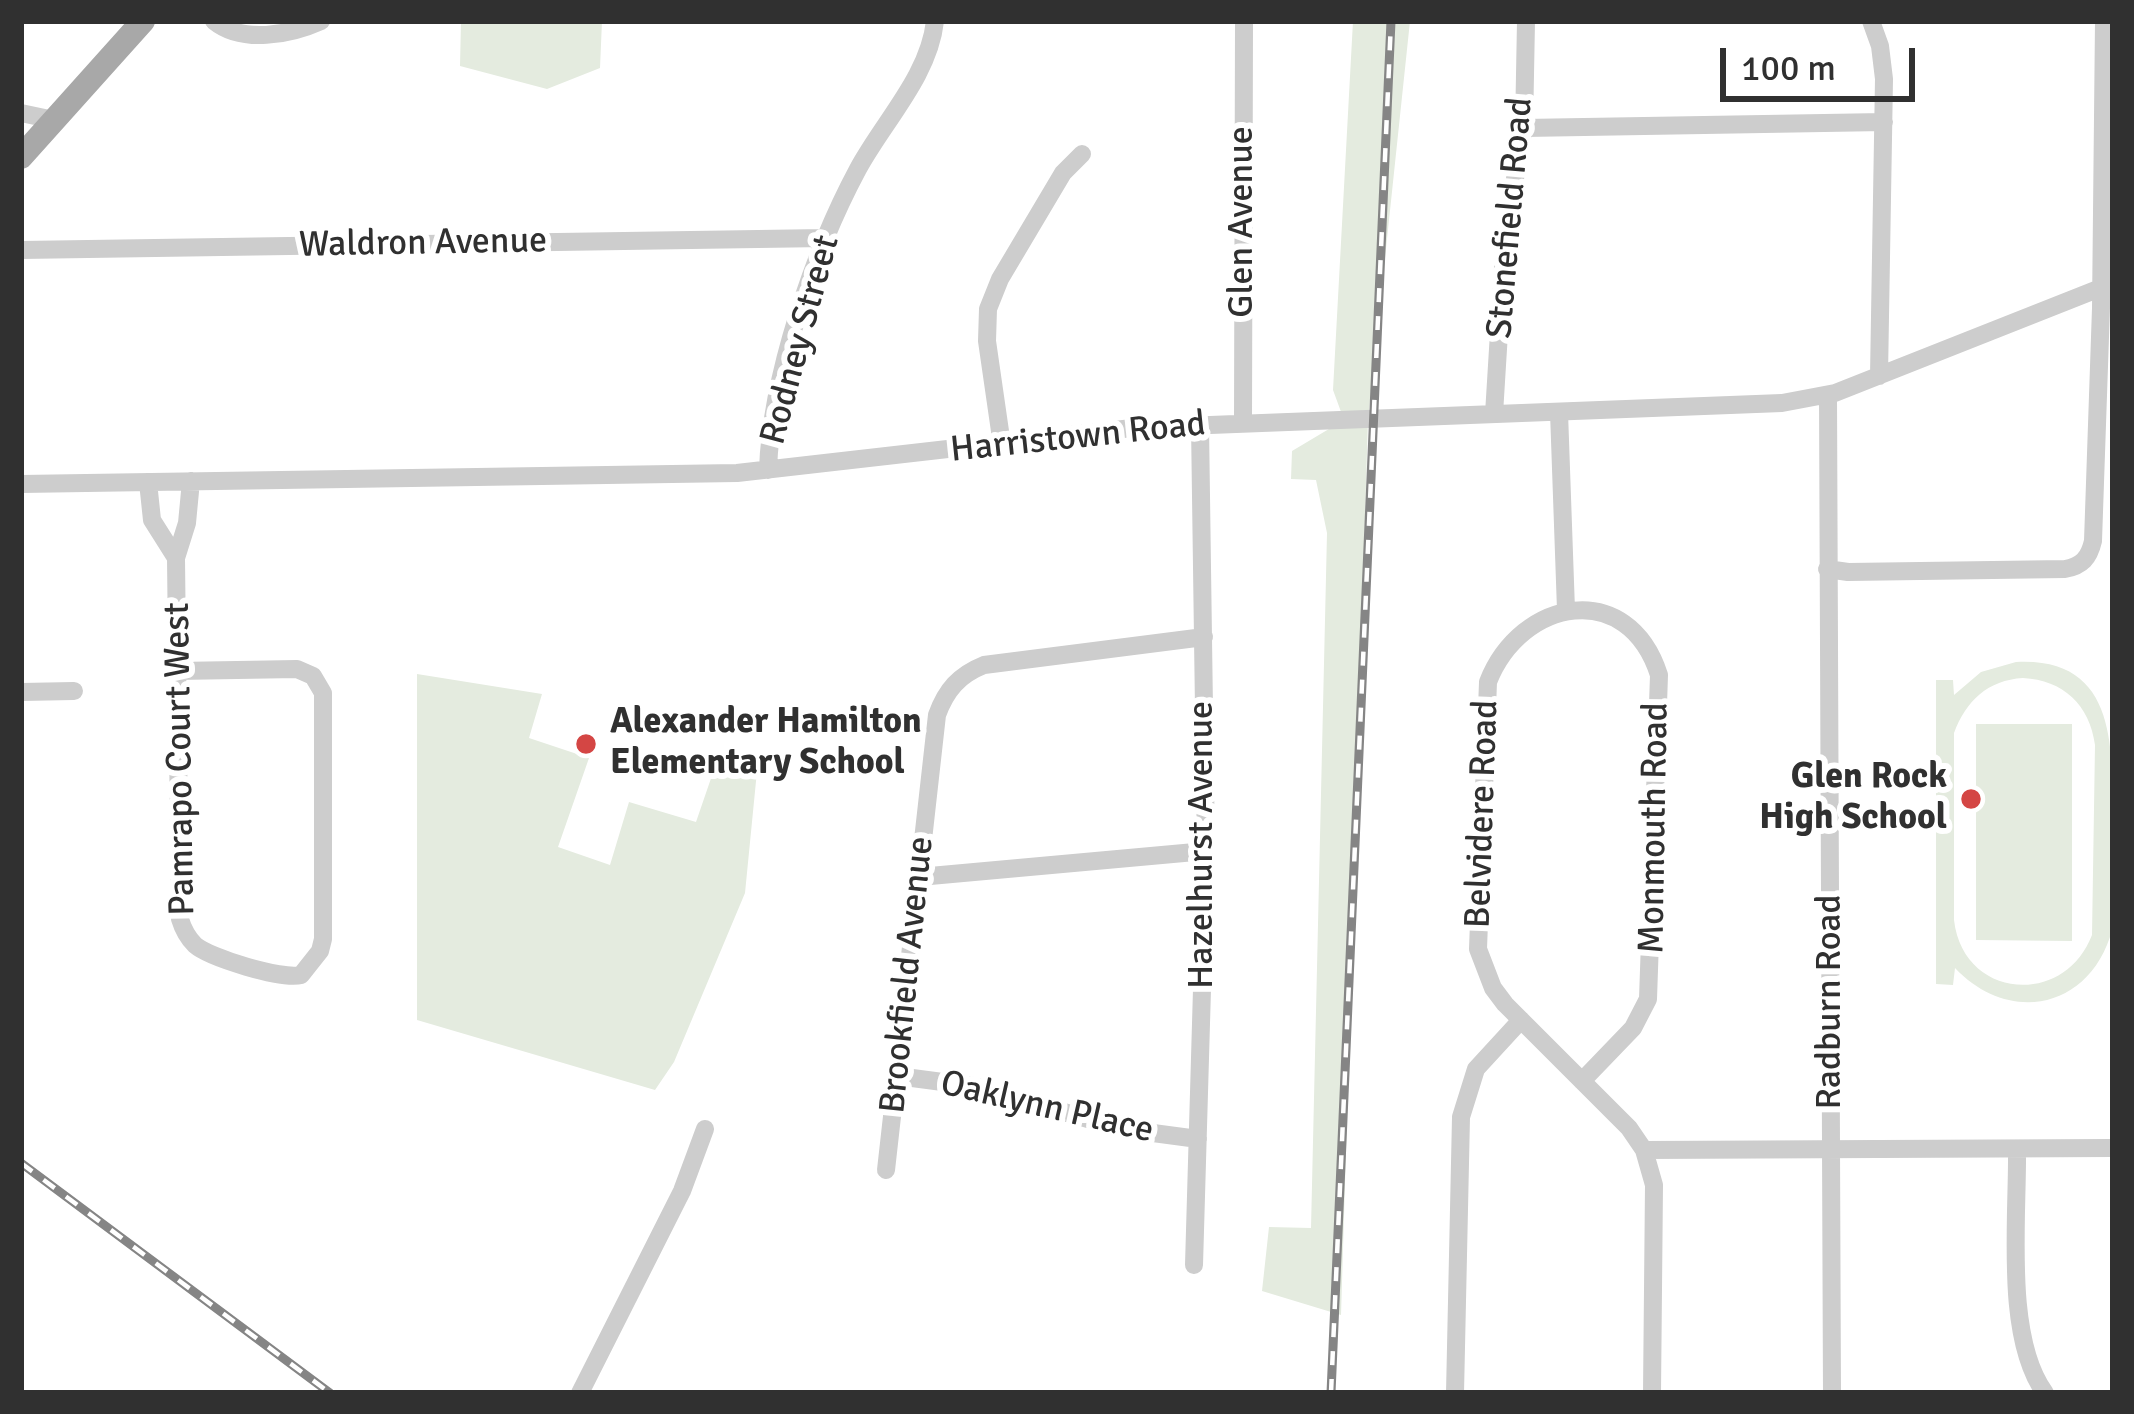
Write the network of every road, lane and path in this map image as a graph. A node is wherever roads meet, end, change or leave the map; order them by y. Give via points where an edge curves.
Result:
1 (143, 21) edge
2 (214, 21) edge
3 (321, 21) edge
4 (935, 21) edge
5 (1244, 21) edge
6 (1526, 21) edge
7 (1871, 21) edge
8 (2104, 21) edge
9 (21, 113) edge
10 (54, 120) junction
11 (1884, 122) junction
12 (1524, 128) junction
13 (1082, 154) dead end
14 (21, 157) edge
15 (825, 238) junction
16 (21, 250) edge
17 (2107, 285) edge
18 (1879, 376) junction
19 (1828, 395) junction
20 (1559, 412) junction
21 (1494, 414) junction
22 (1243, 422) junction
23 (1200, 424) junction
24 (1002, 446) junction
25 (768, 470) junction
26 (148, 482) junction
27 (191, 482) junction
28 (21, 484) edge
29 (176, 558) junction
30 (1827, 568) junction
31 (1567, 610) junction
32 (1204, 637) junction
33 (177, 670) junction
34 (74, 691) dead end
35 (21, 692) edge
36 (1206, 851) junction
37 (919, 877) junction
38 (1521, 1019) junction
39 (897, 1076) junction
40 (1582, 1081) junction
41 (705, 1129) dead end
42 (1198, 1139) junction
43 (1832, 1147) junction
44 (2113, 1148) edge
45 (2017, 1149) junction
46 (1644, 1150) junction
47 (886, 1170) dead end
48 (1193, 1265) dead end
49 (580, 1393) edge
50 (1455, 1393) edge
51 (1652, 1393) edge
52 (1832, 1393) edge
53 (2045, 1393) edge

1 - 10 main road
2 - 3 street via 249,35
4 - 15 street, Rodney Street via 925,60
5 - 22 street, Glen Avenue
6 - 12 street, Stonefield Road
7 - 11 street
8 - 17 street
9 - 10 street
10 - 14 main road
11 - 12 street
11 - 18 street
12 - 21 street, Stonefield Road via 1505,235
13 - 24 street via 1063,172 988,309
15 - 16 street, Waldron Avenue
15 - 25 street, Rodney Street via 783,374
17 - 18 street, Harristown Road
17 - 30 street via 2093,542 2083,562 2065,569
18 - 19 street, Harristown Road
19 - 20 street, Harristown Road
19 - 30 street, Radburn Road
20 - 21 street, Harristown Road
20 - 31 street
21 - 22 street, Harristown Road
22 - 23 street, Harristown Road
23 - 24 street, Harristown Road
23 - 32 street, Hazelhurst Avenue
24 - 25 street, Harristown Road
25 - 27 street, Harristown Road
26 - 27 street, Harristown Road
26 - 28 street, Harristown Road
26 - 29 street, Pamrapo Court West via 152,520
27 - 29 street
29 - 33 street, Pamrapo Court West
30 - 43 street, Radburn Road
31 - 38 street, Belvidere Road via 1516,636 1495,664 1485,699 1478,949 1493,988
31 - 40 street, Monmouth Road via 1626,625 1659,675 1648,999 1633,1028
32 - 36 street, Hazelhurst Avenue
32 - 37 street, Brookfield Avenue via 984,665 959,679 938,715
33 - 33 street, Pamrapo Court West via 297,669 323,693 323,939 301,975 204,951 183,930
34 - 35 street
36 - 37 street
36 - 42 street, Hazelhurst Avenue
37 - 39 street, Brookfield Avenue
38 - 40 street, Belvidere Road
38 - 50 street via 1476,1069 1461,1117
39 - 42 street, Oaklynn Place
39 - 47 street, Brookfield Avenue
40 - 46 street, Belvidere Road
41 - 49 street
42 - 48 street, Hazelhurst Avenue
43 - 45 street
43 - 46 street
43 - 52 street, Radburn Road
44 - 45 street
45 - 53 street via 2018,1319
46 - 51 street via 1654,1185

